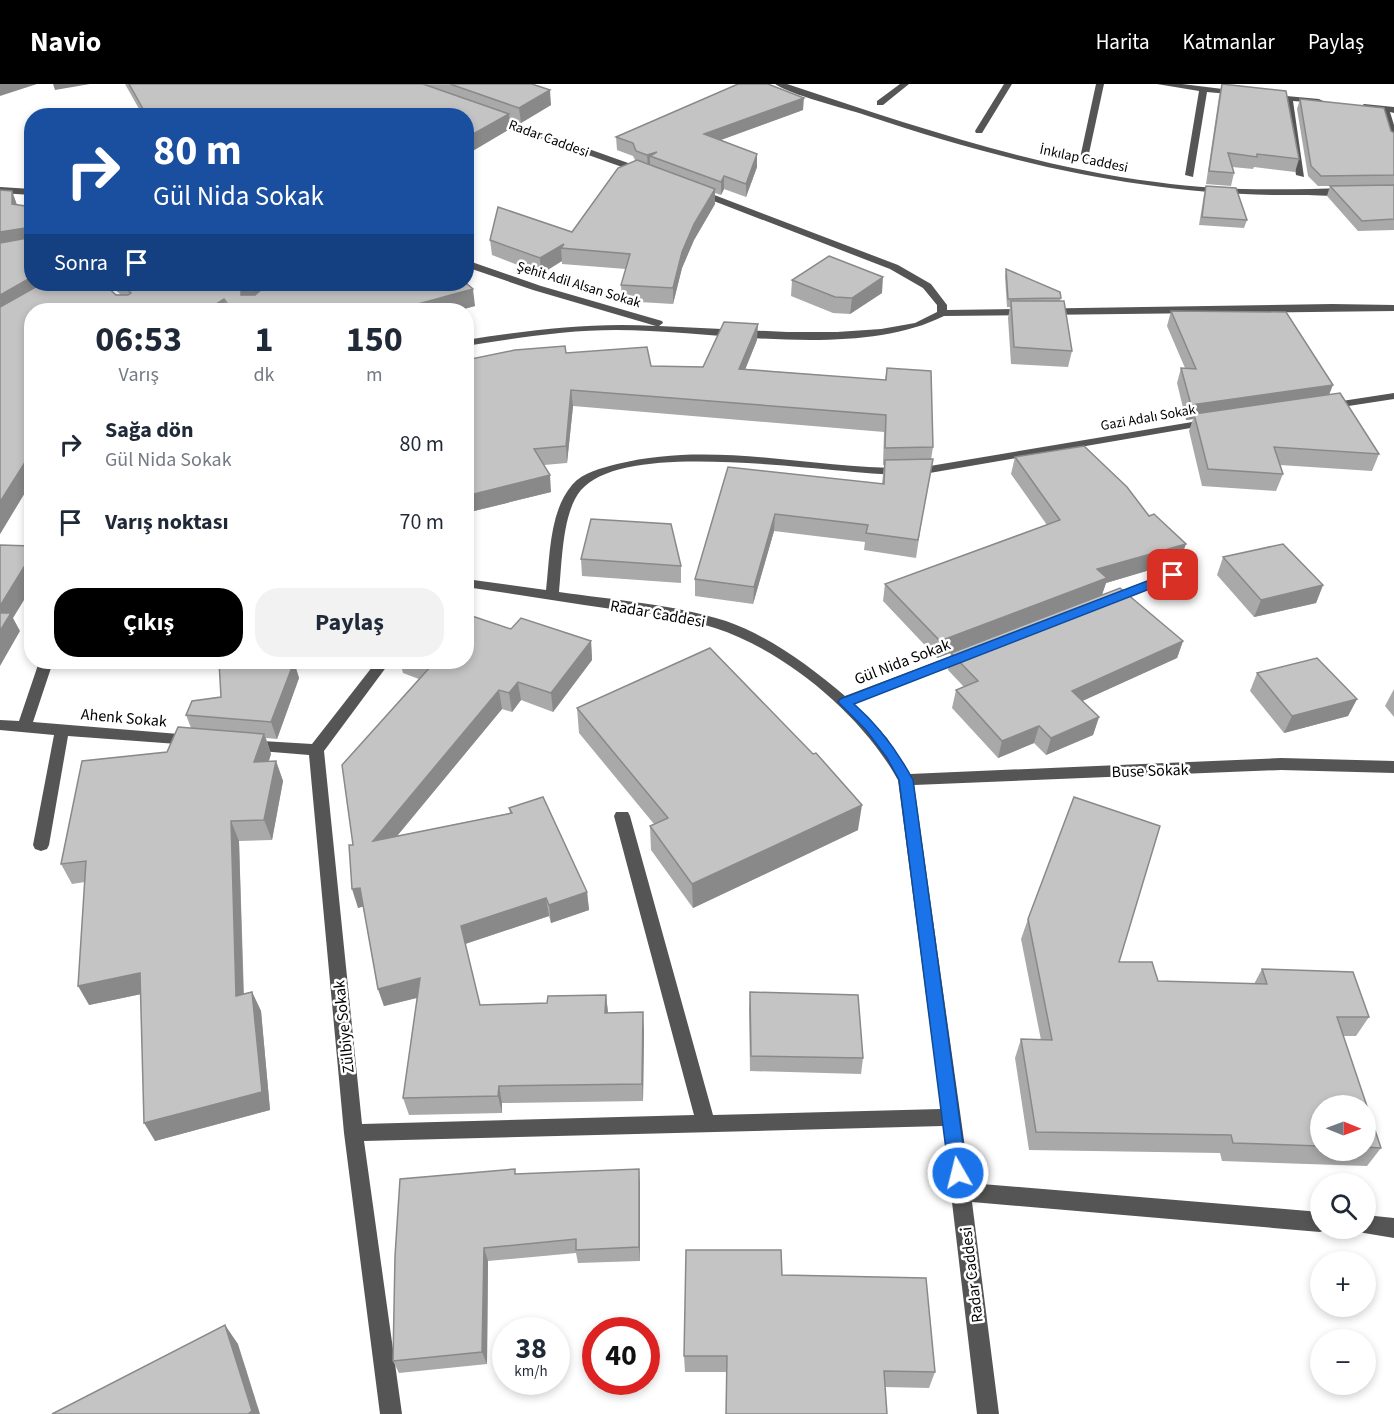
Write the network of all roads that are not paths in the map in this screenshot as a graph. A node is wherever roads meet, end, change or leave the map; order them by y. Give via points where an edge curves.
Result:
1 (779, 84) edge
2 (905, 84) edge
3 (1008, 84) edge
4 (1100, 84) edge
5 (1161, 84) edge
6 (1203, 89) junction
7 (1245, 93) edge
8 (1256, 95) edge
9 (1288, 98) junction
10 (880, 103) dead end
11 (1330, 103) edge
12 (1352, 105) edge
13 (1390, 110) edge
14 (484, 115) edge
15 (979, 131) dead end
16 (1394, 140) edge
17 (1084, 158) dead end
18 (647, 173) edge
19 (1190, 175) dead end
20 (1301, 175) edge
21 (689, 188) edge
22 (0, 190) edge
23 (1362, 190) edge
24 (24, 192) edge
25 (474, 266) edge
26 (1394, 308) edge
27 (942, 314) junction
28 (684, 330) junction
29 (474, 342) edge
30 (1394, 396) edge
31 (1316, 408) edge
32 (1224, 420) edge
33 (1173, 575) dead end
34 (474, 584) edge
35 (552, 596) junction
36 (1096, 605) edge
37 (976, 651) edge
38 (44, 669) edge
39 (378, 669) edge
40 (844, 702) junction
41 (0, 725) edge
42 (24, 727) junction
43 (62, 730) junction
44 (201, 741) edge
45 (235, 744) edge
46 (316, 750) junction
47 (1394, 767) edge
48 (906, 780) junction
49 (622, 816) dead end
50 (41, 845) dead end
51 (950, 1117) junction
52 (706, 1123) junction
53 (353, 1133) junction
54 (961, 1192) junction
55 (1310, 1221) edge
56 (1376, 1226) edge
57 (1394, 1228) edge
58 (391, 1414) edge
59 (988, 1414) edge

1 - 23 street, İnkılap Caddesi via 911,129 1102,177 1218,190
2 - 10 street
3 - 15 street
4 - 17 street
5 - 6 street
6 - 7 street
6 - 19 street
8 - 9 street
9 - 11 street
9 - 20 street
12 - 13 street
13 - 16 street
14 - 18 street, Radar Caddesi
21 - 27 street via 894,267 927,286 942,305
22 - 24 street
25 - 28 street, Şehit Adil Alsan Sokak
26 - 27 street
27 - 28 street via 909,329 865,335
28 - 29 street via 568,329
30 - 31 street
32 - 35 street, Gazi Adalı Sokak via 930,471 872,471 711,456 650,459 615,468 591,477 569,498
33 - 36 street
34 - 35 street, Radar Caddesi
35 - 40 street, Radar Caddesi via 672,613 721,625 786,656
37 - 40 street, Gül Nida Sokak
38 - 42 street
39 - 46 street
40 - 48 street, Radar Caddesi via 871,727
41 - 42 street, Ahenk Sokak
42 - 43 street, Ahenk Sokak
43 - 44 street, Ahenk Sokak
43 - 50 street
45 - 46 street
46 - 53 street, Zülbiye Sokak
47 - 48 street, Buse Sokak via 1281,764
48 - 51 street, Radar Caddesi
49 - 52 street
51 - 52 street
51 - 54 street, Radar Caddesi
52 - 53 street
53 - 58 street, Zülbiye Sokak
54 - 55 street
54 - 59 street, Radar Caddesi
56 - 57 street

